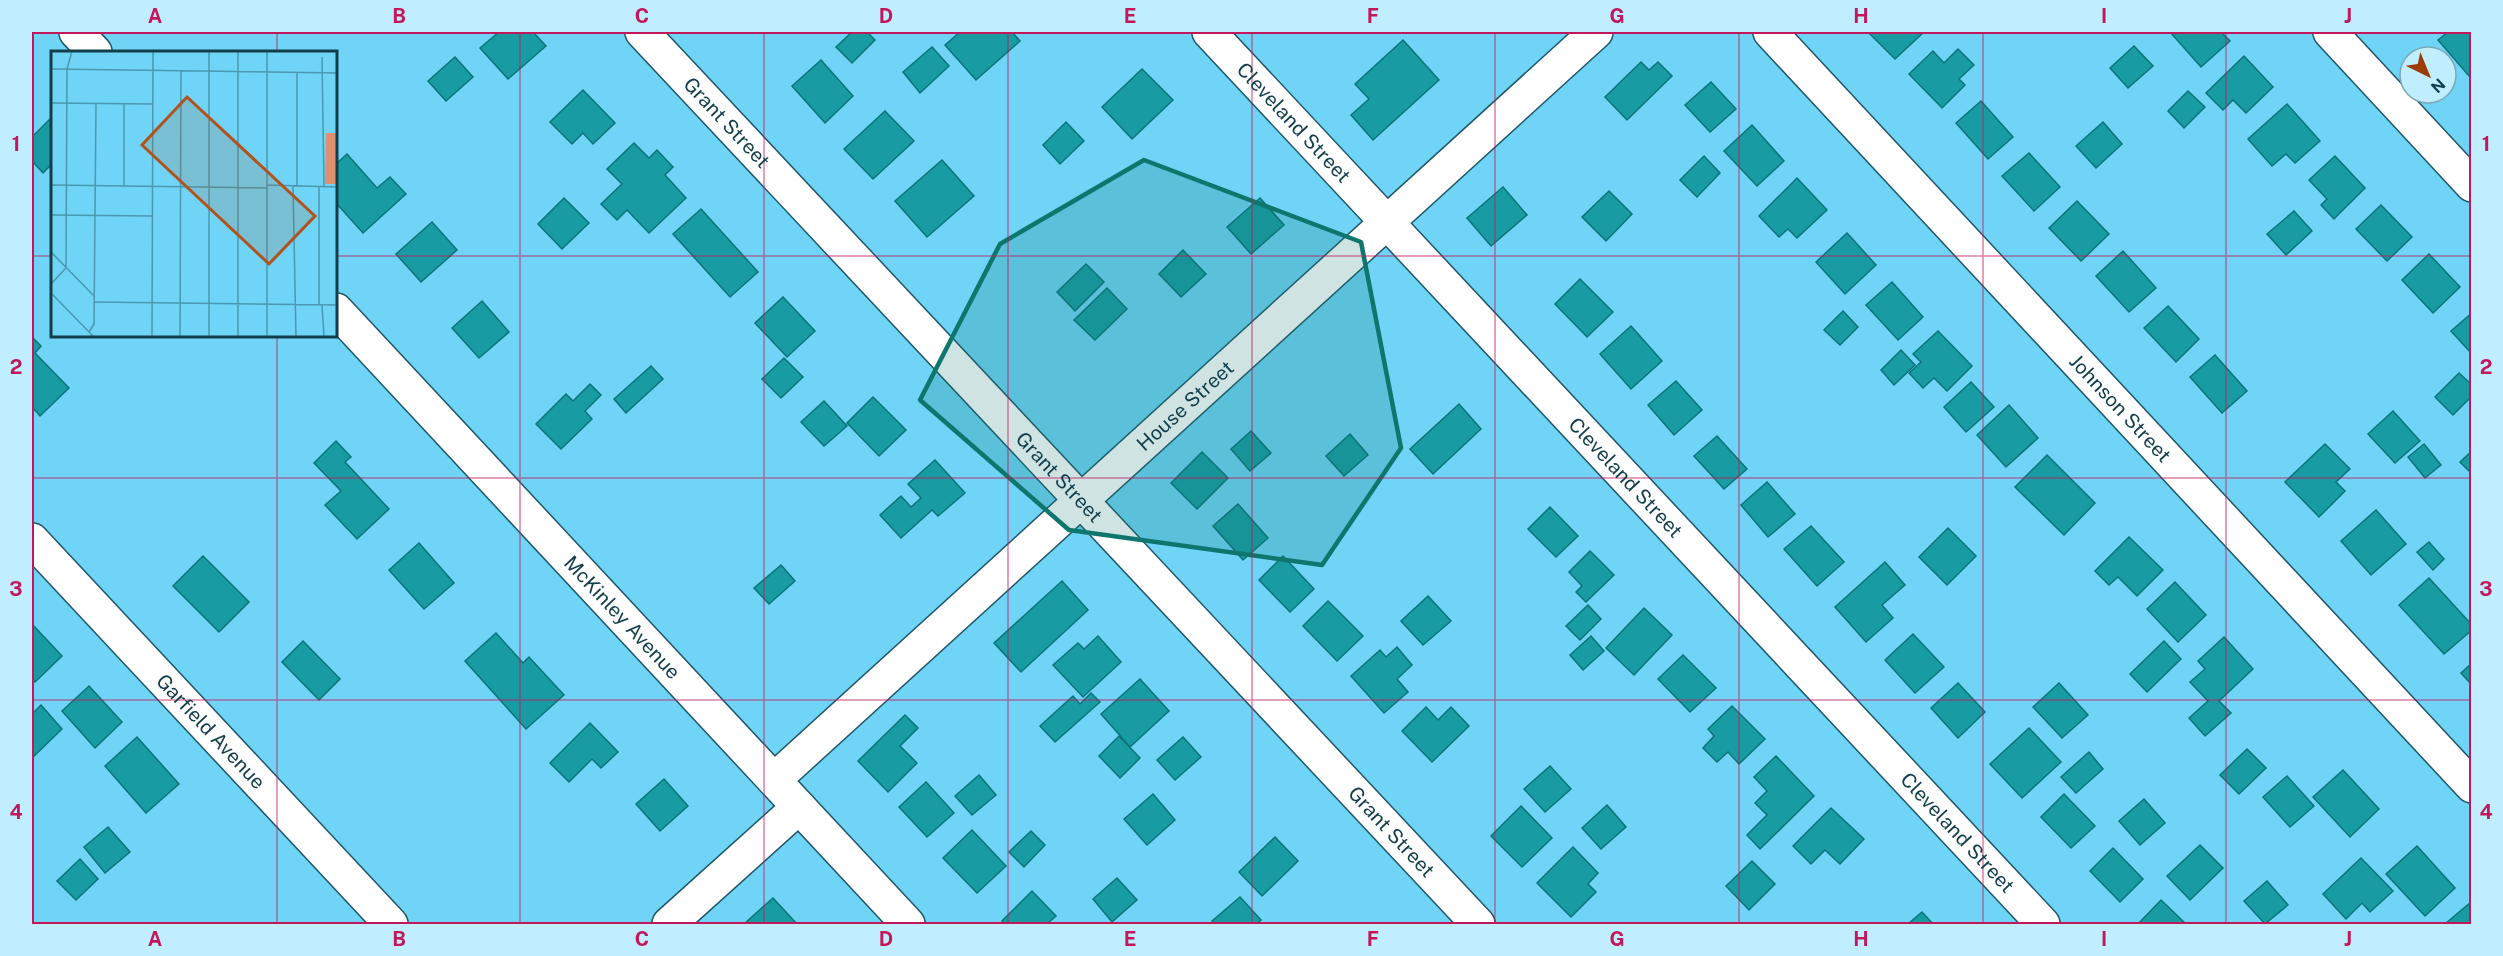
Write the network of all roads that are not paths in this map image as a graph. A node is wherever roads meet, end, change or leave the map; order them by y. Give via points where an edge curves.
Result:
1 (76, 32) edge
2 (642, 32) edge
3 (1209, 32) edge
4 (1596, 32) edge
5 (1770, 32) edge
6 (2330, 32) edge
7 (94, 51) edge
8 (2472, 185) edge
9 (1387, 222) junction
10 (338, 312) edge
11 (1082, 499) junction
12 (32, 540) edge
13 (774, 780) junction
14 (2472, 786) edge
15 (799, 807) junction
16 (391, 924) edge
17 (669, 924) edge
18 (908, 924) edge
19 (1478, 924) edge
20 (2043, 924) edge

1 - 7 street
2 - 11 street, Grant Street
3 - 9 street, Cleveland Street
4 - 9 street, House Street
5 - 14 street, Johnson Street
6 - 8 street
9 - 11 street, House Street
9 - 20 street, Cleveland Street
10 - 13 street, McKinley Avenue
11 - 13 street, House Street
11 - 19 street, Grant Street
12 - 16 street, Garfield Avenue
13 - 15 street, McKinley Avenue
15 - 17 street
15 - 18 street, McKinley Avenue

